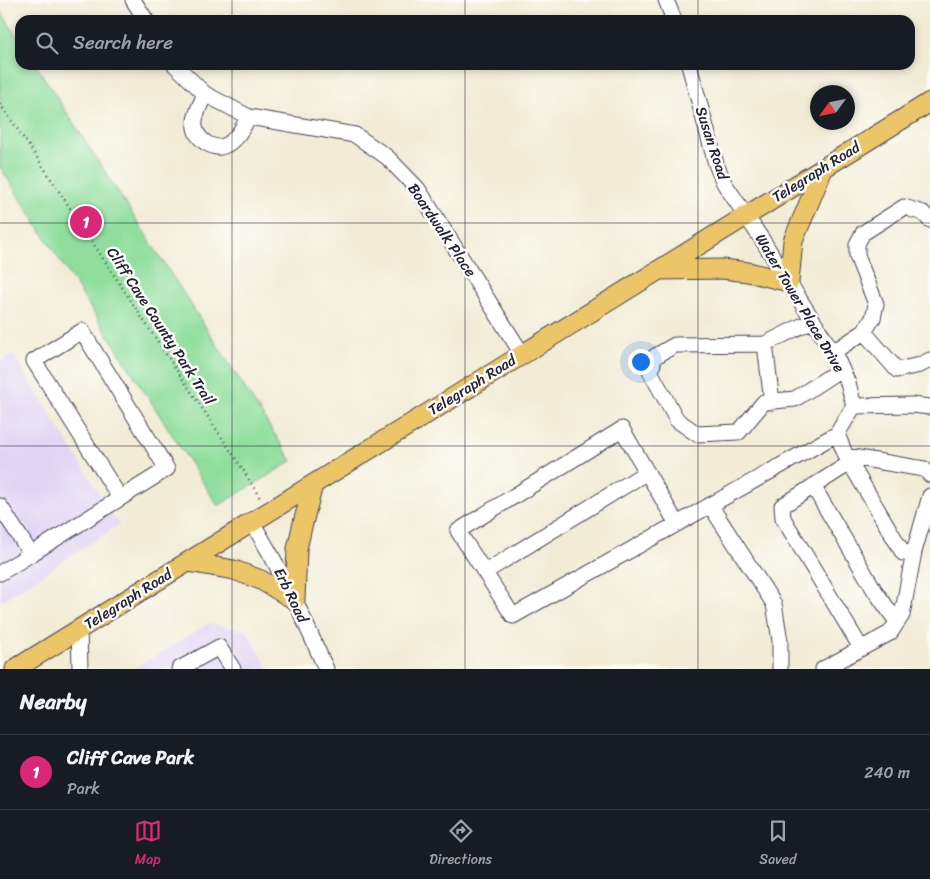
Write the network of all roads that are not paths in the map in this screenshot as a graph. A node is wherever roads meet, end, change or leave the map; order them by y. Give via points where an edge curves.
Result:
1 (133, 0) edge
2 (666, 0) edge
3 (143, 15) edge
4 (672, 15) edge
5 (180, 70) edge
6 (690, 70) edge
7 (205, 94) junction
8 (930, 102) edge
9 (250, 117) junction
10 (824, 167) junction
11 (746, 215) junction
12 (930, 220) edge
13 (659, 270) junction
14 (789, 282) junction
15 (812, 320) junction
16 (864, 332) junction
17 (765, 344) junction
18 (832, 352) junction
19 (522, 354) junction
20 (930, 360) edge
21 (842, 369) junction
22 (772, 402) junction
23 (854, 406) junction
24 (930, 407) edge
25 (837, 434) junction
26 (848, 459) junction
27 (647, 472) junction
28 (930, 475) edge
29 (313, 485) junction
30 (813, 486) junction
31 (930, 496) edge
32 (120, 498) junction
33 (0, 506) edge
34 (710, 506) junction
35 (252, 522) junction
36 (678, 524) junction
37 (914, 552) junction
38 (31, 554) junction
39 (188, 562) junction
40 (484, 572) junction
41 (0, 573) edge
42 (295, 600) junction
43 (896, 622) junction
44 (79, 629) junction
45 (861, 648) junction
46 (15, 669) edge
47 (80, 669) edge
48 (179, 669) edge
49 (233, 669) edge
50 (326, 669) edge
51 (780, 669) edge
52 (823, 669) edge

1 - 3 street
2 - 4 street
5 - 7 street, Boardwalk Place
6 - 11 street, Susan Road via 716,164 724,184
7 - 9 street, Boardwalk Place
7 - 9 street via 195,128 199,138 212,147 223,147 235,139
8 - 10 main road, Telegraph Road
9 - 19 street, Boardwalk Place via 355,135 387,157 418,190
10 - 11 main road, Telegraph Road
10 - 14 main road via 793,241
11 - 13 main road, Telegraph Road
11 - 14 street, Water Tower Place Drive
12 - 16 street via 923,213 904,207 863,232 857,244 857,256 876,304 873,318
13 - 14 main road via 722,268
13 - 19 main road, Telegraph Road
14 - 15 street, Water Tower Place Drive
15 - 17 street
15 - 18 street, Water Tower Place Drive
16 - 18 street
16 - 20 street via 896,370
17 - 22 street
17 - 22 street via 675,345 654,357 651,373 677,420 697,434 739,432 764,402
18 - 21 street, Water Tower Place Drive
19 - 29 main road, Telegraph Road
21 - 22 street via 795,400
21 - 23 street, Water Tower Place Drive
23 - 24 street
23 - 25 street
25 - 26 street
25 - 34 street
26 - 28 street via 924,469
26 - 30 street
26 - 37 street via 903,553
27 - 36 street
27 - 40 street
27 - 40 street via 622,429 458,532
29 - 35 main road, Telegraph Road
29 - 42 main road via 297,549
30 - 43 street
30 - 45 street via 782,506 783,518
31 - 37 street
32 - 32 street via 34,361 82,331 167,469
32 - 38 street
33 - 38 street
34 - 36 street
34 - 51 street via 774,604 780,641
35 - 39 main road, Telegraph Road
35 - 42 street, Erb Road
36 - 40 street via 514,616
37 - 43 street via 902,614
38 - 41 street
39 - 42 main road via 234,570 261,580
39 - 44 main road, Telegraph Road
42 - 50 street, Erb Road
43 - 45 street via 890,633
44 - 46 main road, Telegraph Road
44 - 47 street
45 - 52 street
48 - 49 street via 219,647

